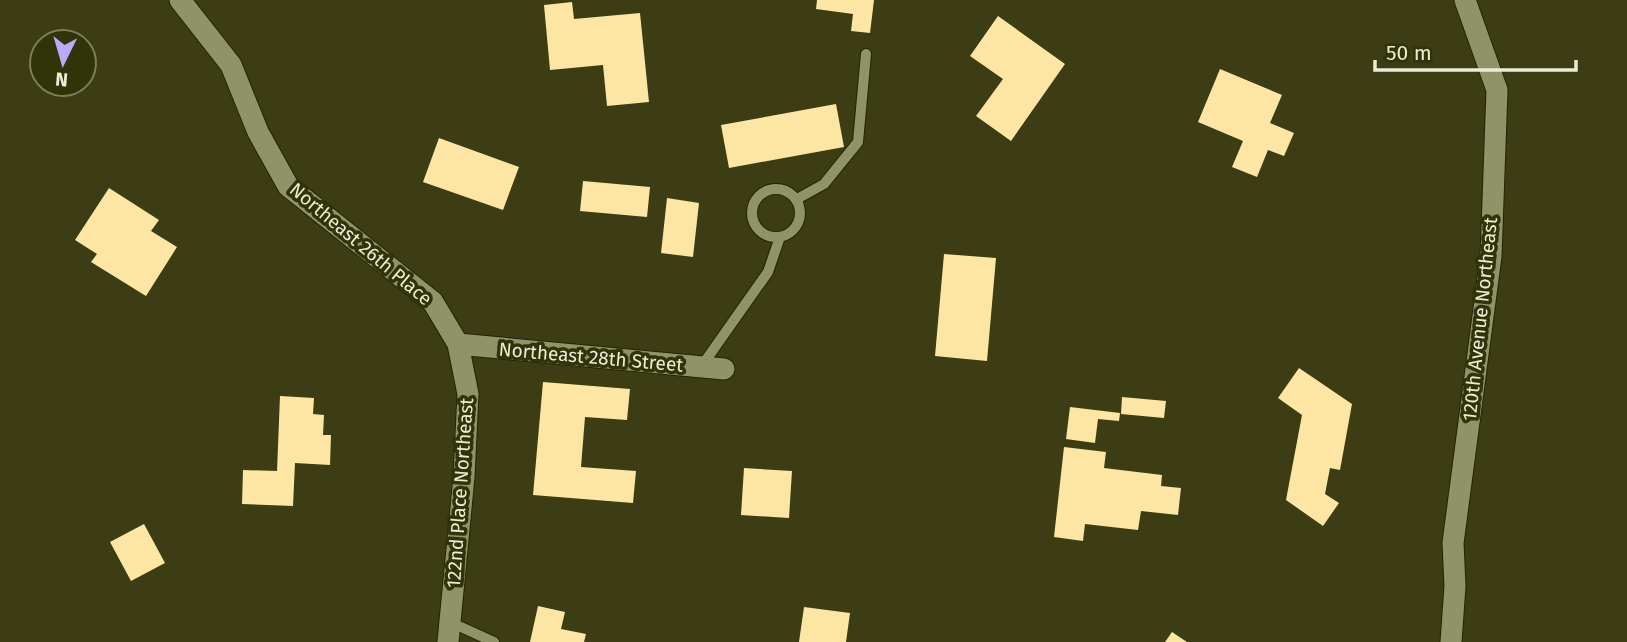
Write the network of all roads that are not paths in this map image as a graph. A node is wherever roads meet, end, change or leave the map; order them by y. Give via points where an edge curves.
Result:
1 (180, 0) edge
2 (1465, 0) edge
3 (866, 54) dead end
4 (797, 199) junction
5 (780, 237) junction
6 (458, 344) junction
7 (701, 367) junction
8 (724, 369) dead end
9 (449, 632) edge
10 (494, 642) edge
11 (1451, 642) edge

1 - 6 street, Northeast 26th Place via 231,65 258,132 288,186 433,302
2 - 11 street, 120th Avenue Northeast via 1497,90 1492,256 1453,543
3 - 4 lane via 858,142 824,184
4 - 5 lane via 799,222
4 - 5 lane via 776,188 756,200 752,215 758,229
5 - 7 lane via 768,272
6 - 7 street, Northeast 28th Street
6 - 9 street, 122nd Place Northeast via 468,394
7 - 8 street, Northeast 28th Street
9 - 10 lane

